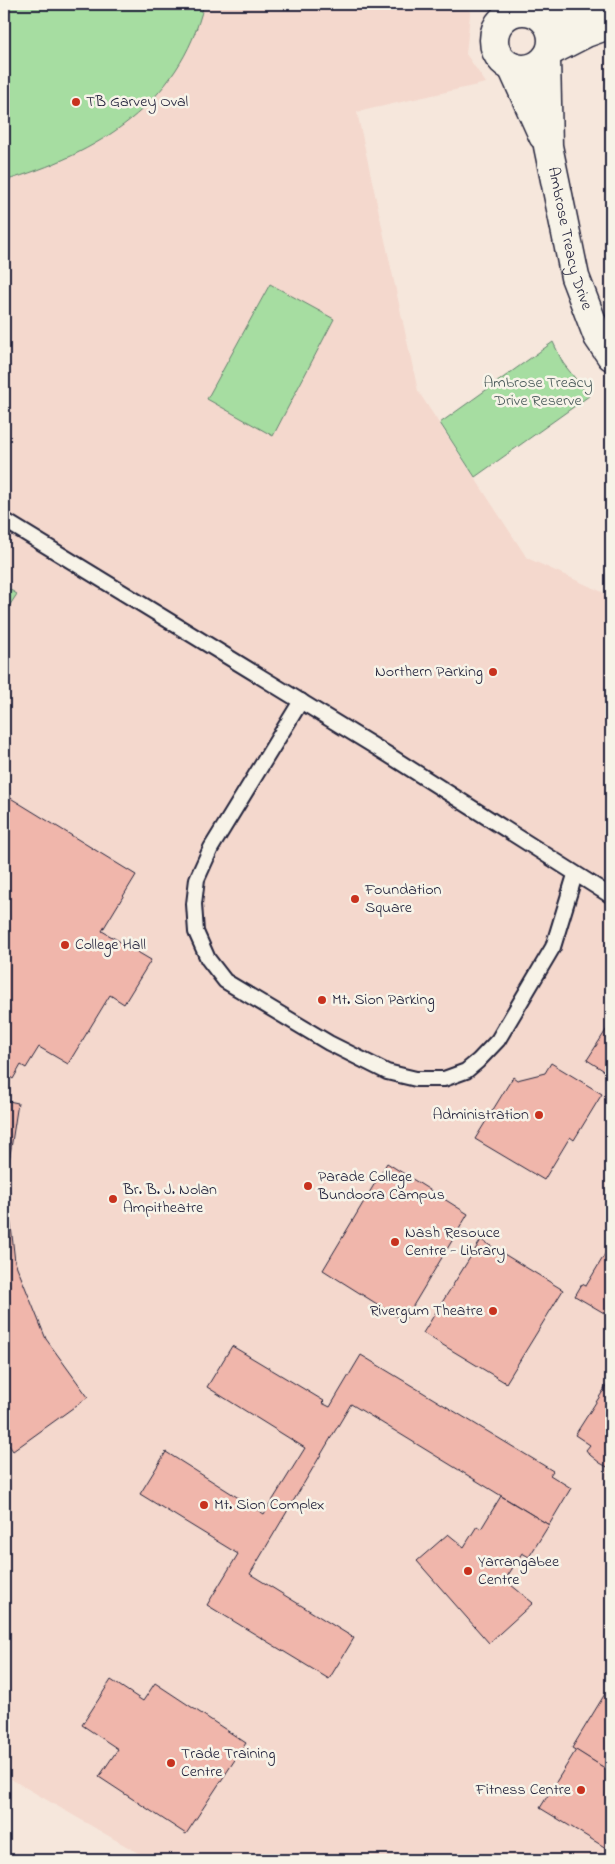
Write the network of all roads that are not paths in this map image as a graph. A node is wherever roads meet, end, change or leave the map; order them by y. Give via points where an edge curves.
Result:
1 (536, 11) edge
2 (500, 13) edge
3 (611, 16) edge
4 (611, 24) edge
5 (548, 55) junction
6 (512, 67) junction
7 (548, 146) junction
8 (611, 356) edge
9 (4, 520) edge
10 (301, 701) junction
11 (575, 875) junction
12 (611, 896) edge

1 - 2 street
1 - 3 street
1 - 5 street via 552,33 553,42
2 - 6 street via 493,38 495,47 504,62
4 - 5 street
5 - 6 street via 530,69
5 - 7 street, Ambrose Treacy Drive
6 - 7 street, Ambrose Treacy Drive
7 - 8 street, Ambrose Treacy Drive via 576,277 598,336
9 - 10 lane
10 - 11 lane
10 - 11 lane via 211,848 197,879 194,904 196,932 218,973 238,989 329,1043 387,1072 444,1079 466,1072 498,1040 553,947
11 - 12 lane

